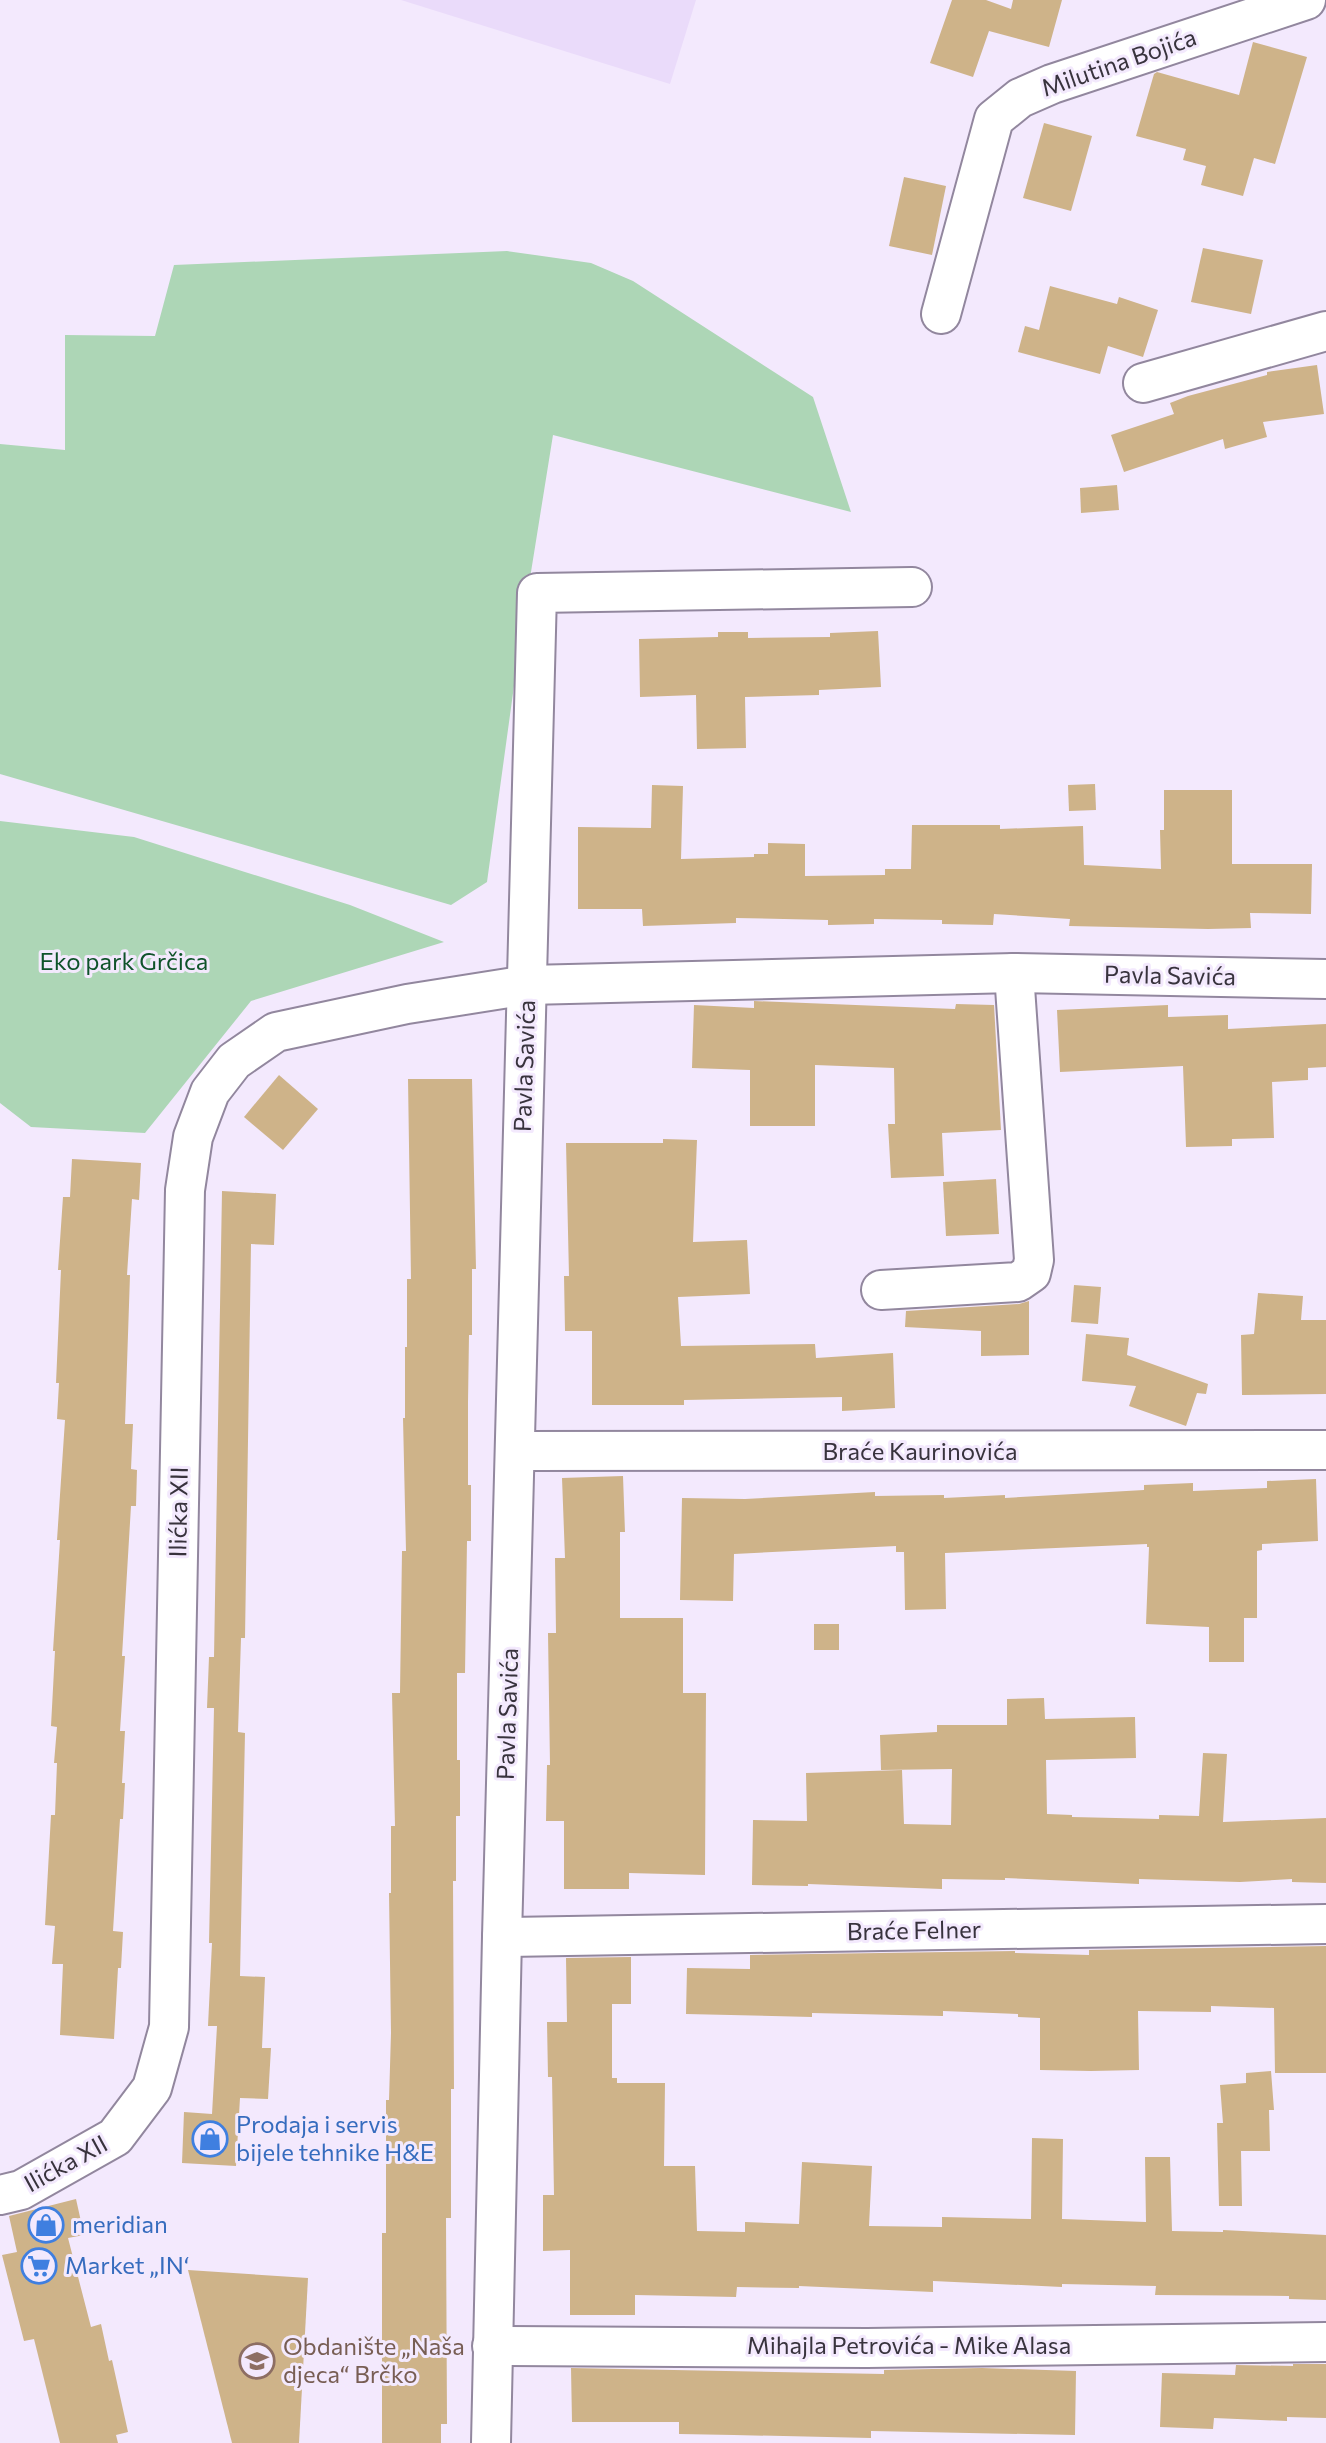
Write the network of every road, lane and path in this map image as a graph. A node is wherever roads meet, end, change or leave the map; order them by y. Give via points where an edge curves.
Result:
1 (1306, 0) edge
2 (941, 314) dead end
3 (1326, 331) edge
4 (1143, 383) dead end
5 (912, 587) dead end
6 (1014, 973) junction
7 (1326, 979) edge
8 (528, 985) junction
9 (881, 1290) dead end
10 (1326, 1450) edge
11 (515, 1451) junction
12 (1326, 1924) edge
13 (502, 1937) junction
14 (0, 2195) edge
15 (1326, 2342) edge
16 (492, 2346) junction
17 (491, 2443) edge

1 - 2 street, Milutina Bojića via 1052,84 1020,98 994,119
3 - 4 street
5 - 8 street, Pavla Savića via 537,593
6 - 7 street, Pavla Savića
6 - 8 street, Pavla Savića
6 - 9 street via 1031,1273 1018,1282
8 - 11 street, Pavla Savića
8 - 14 street, Ilićka XII via 276,1032 234,1061 210,1092 193,1137 185,1190 169,2027 152,2088 115,2137 21,2190
10 - 11 street, Braće Kaurinovića
11 - 13 street, Pavla Savića
12 - 13 street, Braće Felner
13 - 16 street, Pavla Savića
15 - 16 street, Mihajla Petrovića - Mike Alasa
16 - 17 street, Pavla Savića

